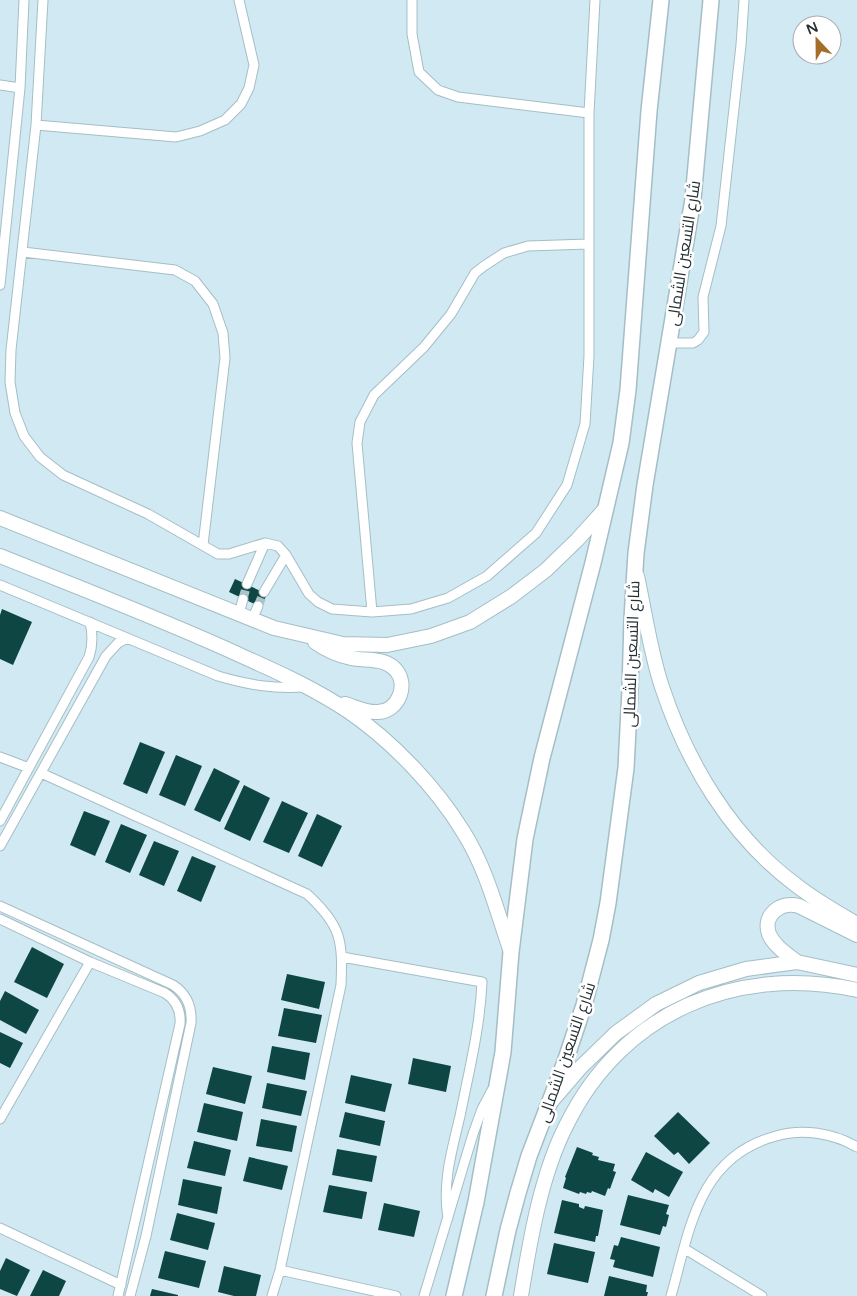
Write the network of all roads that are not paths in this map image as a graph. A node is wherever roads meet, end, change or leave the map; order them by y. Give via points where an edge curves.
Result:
1 (24, 0) edge
2 (43, 0) edge
3 (240, 0) edge
4 (412, 0) edge
5 (595, 0) edge
6 (661, 0) edge
7 (711, 0) edge
8 (744, 0) edge
9 (0, 85) edge
10 (20, 88) junction
11 (589, 112) junction
12 (36, 125) junction
13 (588, 244) junction
14 (23, 252) junction
15 (0, 285) edge
16 (669, 343) junction
17 (605, 509) junction
18 (0, 518) edge
19 (264, 543) junction
20 (202, 545) junction
21 (286, 555) junction
22 (0, 556) edge
23 (635, 566) junction
24 (247, 584) tunnel mouth
25 (0, 585) edge
26 (264, 592) tunnel mouth
27 (243, 599) tunnel mouth
28 (258, 606) tunnel mouth
29 (372, 612) junction
30 (239, 614) junction
31 (252, 620) junction
32 (90, 622) junction
33 (308, 637) junction
34 (128, 638) junction
35 (309, 687) junction
36 (330, 699) junction
37 (0, 757) edge
38 (29, 768) junction
39 (41, 773) junction
40 (0, 821) edge
41 (0, 846) edge
42 (0, 906) edge
43 (0, 919) edge
44 (857, 924) edge
45 (857, 935) edge
46 (511, 952) junction
47 (342, 957) junction
48 (90, 962) junction
49 (797, 962) junction
50 (857, 975) edge
51 (857, 990) edge
52 (499, 1077) junction
53 (548, 1106) junction
54 (0, 1119) edge
55 (857, 1147) edge
56 (448, 1218) junction
57 (0, 1228) edge
58 (684, 1249) junction
59 (280, 1270) junction
60 (120, 1285) junction
61 (118, 1296) edge
62 (130, 1296) edge
63 (272, 1296) edge
64 (396, 1296) edge
65 (424, 1296) edge
66 (454, 1296) edge
67 (494, 1296) edge
68 (521, 1296) edge
69 (671, 1296) edge
70 (762, 1296) edge

1 - 10 street
2 - 12 street
3 - 12 street via 254,65 249,88 241,104 225,120 176,137
4 - 11 street via 412,34 419,72 438,90 458,97
5 - 11 street
6 - 17 main road via 626,409
7 - 16 main road, شارع التسعين الشمالى via 693,199
8 - 16 street via 721,226 702,297 704,332 693,343
9 - 10 street
10 - 15 street
11 - 13 street
12 - 14 street
13 - 29 street via 585,424 567,485 536,533 487,576 448,598 411,609
13 - 29 street via 528,246 504,253 484,266 475,273 429,341 380,388 369,403 360,422 357,443
14 - 20 street via 10,382 15,413 24,436 40,457 63,475 148,514
14 - 20 street via 175,270 195,281 212,304 223,333 225,358
16 - 23 main road, شارع التسعين الشمالى
17 - 33 main road via 546,570 470,622 432,636 387,645 344,644
17 - 46 main road via 539,773 522,858
18 - 30 main road
19 - 20 street via 225,555
19 - 21 street via 278,546
19 - 24 street
21 - 26 street
21 - 29 street via 309,594 318,602 332,609
22 - 35 main road via 181,629
23 - 44 main road via 662,686 675,722 708,787 736,828 777,870 814,898
23 - 53 main road, شارع التسعين الشمالى via 626,768 608,903 584,1005
25 - 32 street
27 - 30 street
28 - 31 street
30 - 31 main road
31 - 33 main road
32 - 34 street
32 - 38 street via 92,646 89,657
33 - 36 main road via 338,654 388,664 402,683 398,701 383,712 371,712
34 - 35 street via 218,676 250,685 282,689
34 - 39 street via 106,656
35 - 36 main road
36 - 46 main road via 369,727 416,771 460,827 479,860
37 - 38 street
38 - 40 street
39 - 41 street
39 - 47 street via 307,894 326,912 338,934
42 - 62 street via 173,985 189,1002 191,1023 146,1236
43 - 48 street
45 - 49 main road via 799,906 781,906 769,918 769,933 776,944
46 - 52 main road
47 - 56 street via 482,982 476,1036 446,1176
47 - 59 street via 341,985
48 - 54 street
48 - 60 street via 165,993 177,1004 180,1014
49 - 50 main road
49 - 53 main road via 770,964 722,975 656,1004 598,1049
51 - 68 main road via 796,982 734,989 675,1012 625,1046 586,1091 558,1145 542,1192
52 - 56 street via 482,1109
52 - 66 main road via 476,1202
53 - 67 main road, شارع التسعين الشمالى via 518,1193
55 - 58 street via 833,1136 809,1132 785,1133 740,1151 721,1167 706,1187
56 - 65 street
57 - 60 street
58 - 69 street
58 - 70 street
59 - 63 street
59 - 64 street
60 - 61 street

